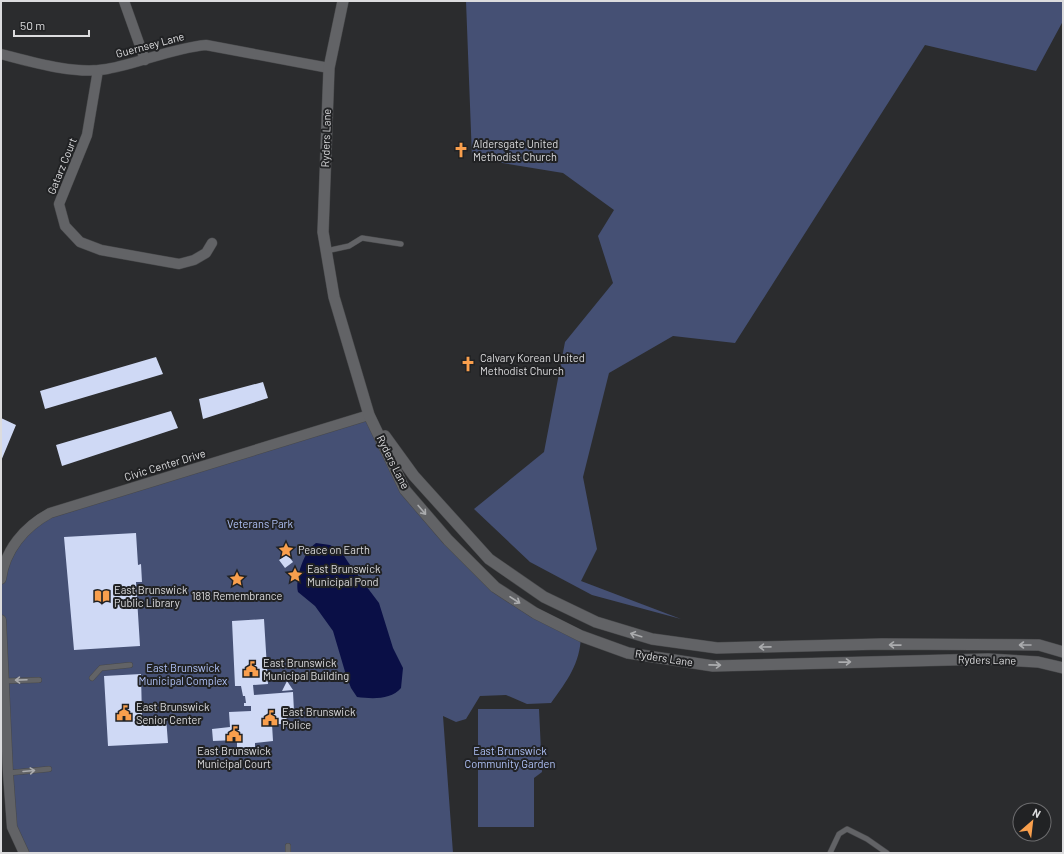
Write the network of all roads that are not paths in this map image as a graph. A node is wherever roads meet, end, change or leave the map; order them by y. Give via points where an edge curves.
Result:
1 (124, 1) edge
2 (343, 1) edge
3 (1, 54) edge
4 (145, 60) junction
5 (329, 68) junction
6 (98, 70) junction
7 (212, 243) dead end
8 (401, 244) dead end
9 (326, 251) junction
10 (369, 415) junction
11 (1, 579) edge
12 (1, 620) edge
13 (1063, 652) edge
14 (130, 665) dead end
15 (1063, 668) edge
16 (92, 678) dead end
17 (39, 680) dead end
18 (4, 681) junction
19 (3, 722) edge
20 (49, 769) dead end
21 (8, 773) junction
22 (288, 846) dead end
23 (24, 853) edge
24 (288, 853) edge
25 (830, 853) edge
26 (887, 853) edge

1 - 4 street
2 - 5 main road, Ryders Lane
3 - 6 street, Guernsey Lane via 40,64
4 - 5 street, Guernsey Lane via 188,47 206,45
4 - 6 street, Guernsey Lane
5 - 9 main road, Ryders Lane via 323,232
6 - 7 street, Gatarz Court via 87,135 60,204 65,226 80,242 101,250 179,264 206,253
8 - 9 lane via 362,238 349,246
9 - 10 main road, Ryders Lane via 334,297
10 - 11 street, Civic Center Drive via 50,513 31,526 16,542 7,558
13 -> 10 main road, Ryders Lane via 1039,646 882,644 717,648 652,640 596,622 544,597 489,559 414,476
10 -> 15 main road, Ryders Lane via 405,490 448,540 495,587 581,636 621,650 712,666 988,659 1038,662
12 - 18 street
14 - 16 lane via 102,668
17 -> 18 lane
18 - 19 street
19 - 21 street
21 -> 20 lane
21 - 23 street via 12,827
22 - 24 lane
25 - 26 lane via 839,834 847,829

